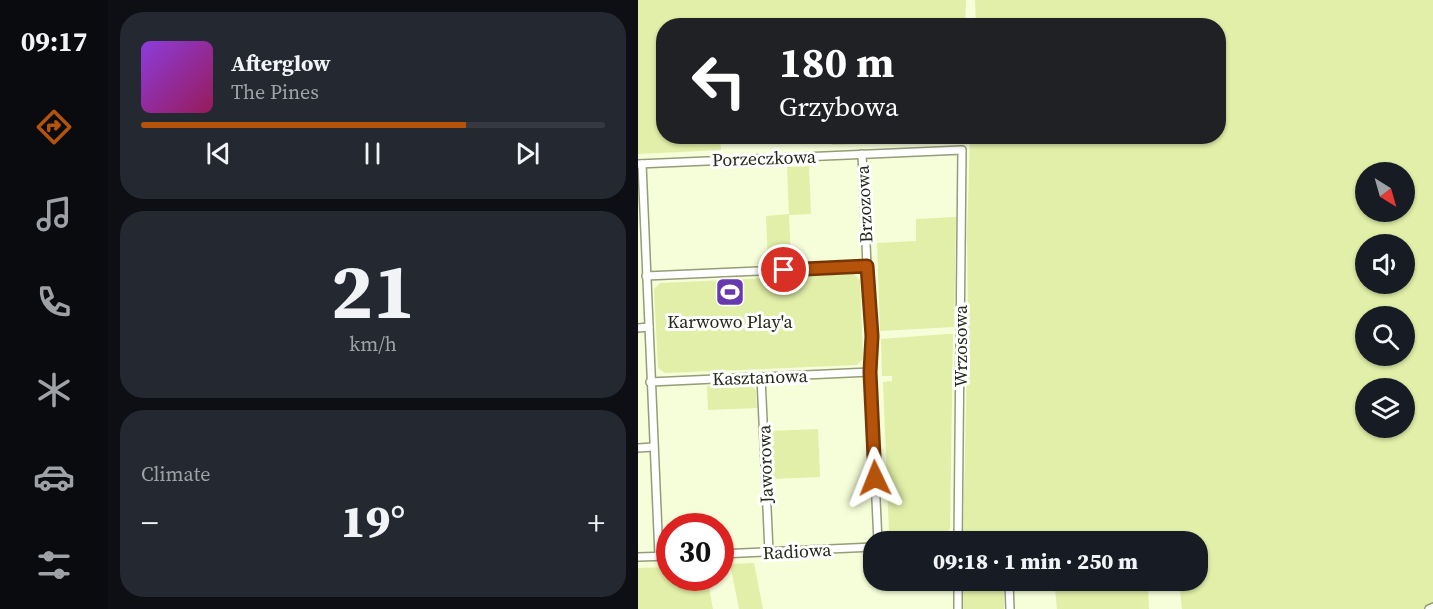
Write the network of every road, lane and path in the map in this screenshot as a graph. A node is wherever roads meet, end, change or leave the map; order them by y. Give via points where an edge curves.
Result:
1 (962, 150) joint
2 (862, 154) junction
3 (640, 164) edge
4 (867, 266) junction
5 (646, 276) junction
6 (649, 327) junction
7 (638, 328) edge
8 (870, 372) junction
9 (761, 377) junction
10 (650, 382) junction
11 (653, 447) junction
12 (638, 448) edge
13 (657, 513) edge
14 (877, 531) edge
15 (958, 531) edge
16 (863, 548) edge
17 (769, 552) junction
18 (734, 553) edge
19 (656, 556) edge
20 (638, 557) edge
21 (958, 591) edge
22 (1009, 591) edge
23 (1433, 607) edge
24 (958, 609) edge
25 (1010, 609) edge
26 (1429, 609) edge

1 - 2 street, Porzeczkowa
1 - 15 street, Wrzosowa
2 - 3 street, Porzeczkowa
2 - 4 street, Brzozowa
3 - 5 street
4 - 5 street
4 - 8 street, Brzozowa via 872,336
5 - 6 street
6 - 7 street
6 - 10 street
8 - 9 street, Kasztanowa
8 - 14 street, Brzozowa
9 - 10 street, Kasztanowa
9 - 17 street, Jaworowa
10 - 11 street
11 - 12 street
11 - 13 street
16 - 17 street, Radiowa
17 - 18 street, Radiowa
19 - 20 street
21 - 24 street
22 - 25 street
23 - 26 street

